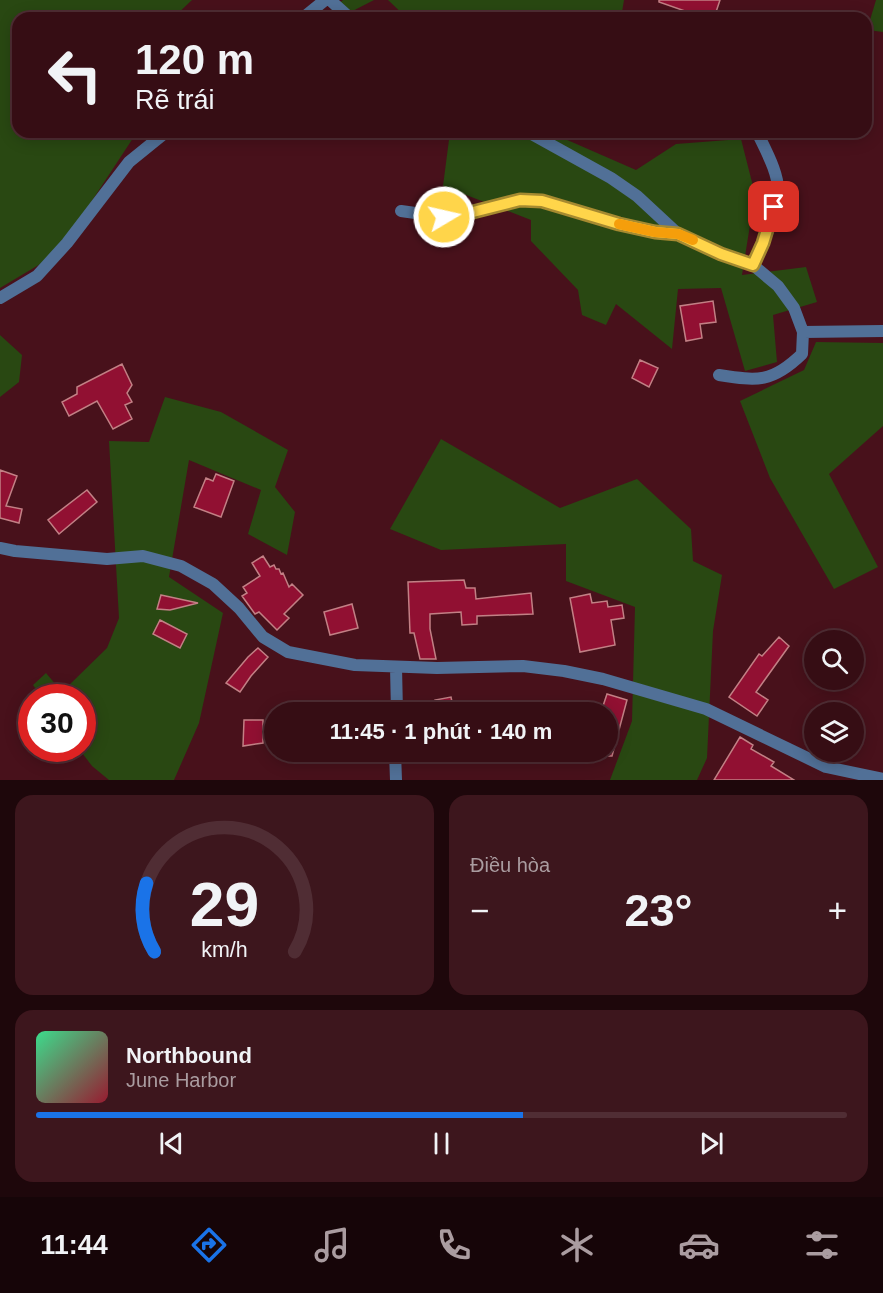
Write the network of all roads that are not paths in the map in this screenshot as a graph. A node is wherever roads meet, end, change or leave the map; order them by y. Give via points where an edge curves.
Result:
1 (325, 0) edge
2 (330, 0) edge
3 (310, 12) edge
4 (343, 12) edge
5 (159, 138) edge
6 (539, 138) edge
7 (760, 138) edge
8 (401, 211) dead end
9 (678, 234) junction
10 (753, 265) junction
11 (0, 298) edge
12 (883, 331) edge
13 (804, 332) junction
14 (718, 375) dead end
15 (0, 548) edge
16 (396, 667) junction
17 (397, 702) edge
18 (395, 762) edge
19 (883, 779) edge
20 (396, 780) edge

1 - 3 street
2 - 4 street
5 - 11 street via 129,162 37,276
6 - 9 street via 611,178
7 - 10 street via 778,192
8 - 9 street via 444,217 520,200 542,201 619,224
9 - 10 street
10 - 13 street via 778,286 794,308
12 - 13 street
13 - 14 street via 802,354 769,378
15 - 16 street via 107,559 143,556 181,566 213,584 264,637 288,652 355,665
16 - 17 street
16 - 19 street via 523,666 603,679 706,709 826,767
18 - 20 street

